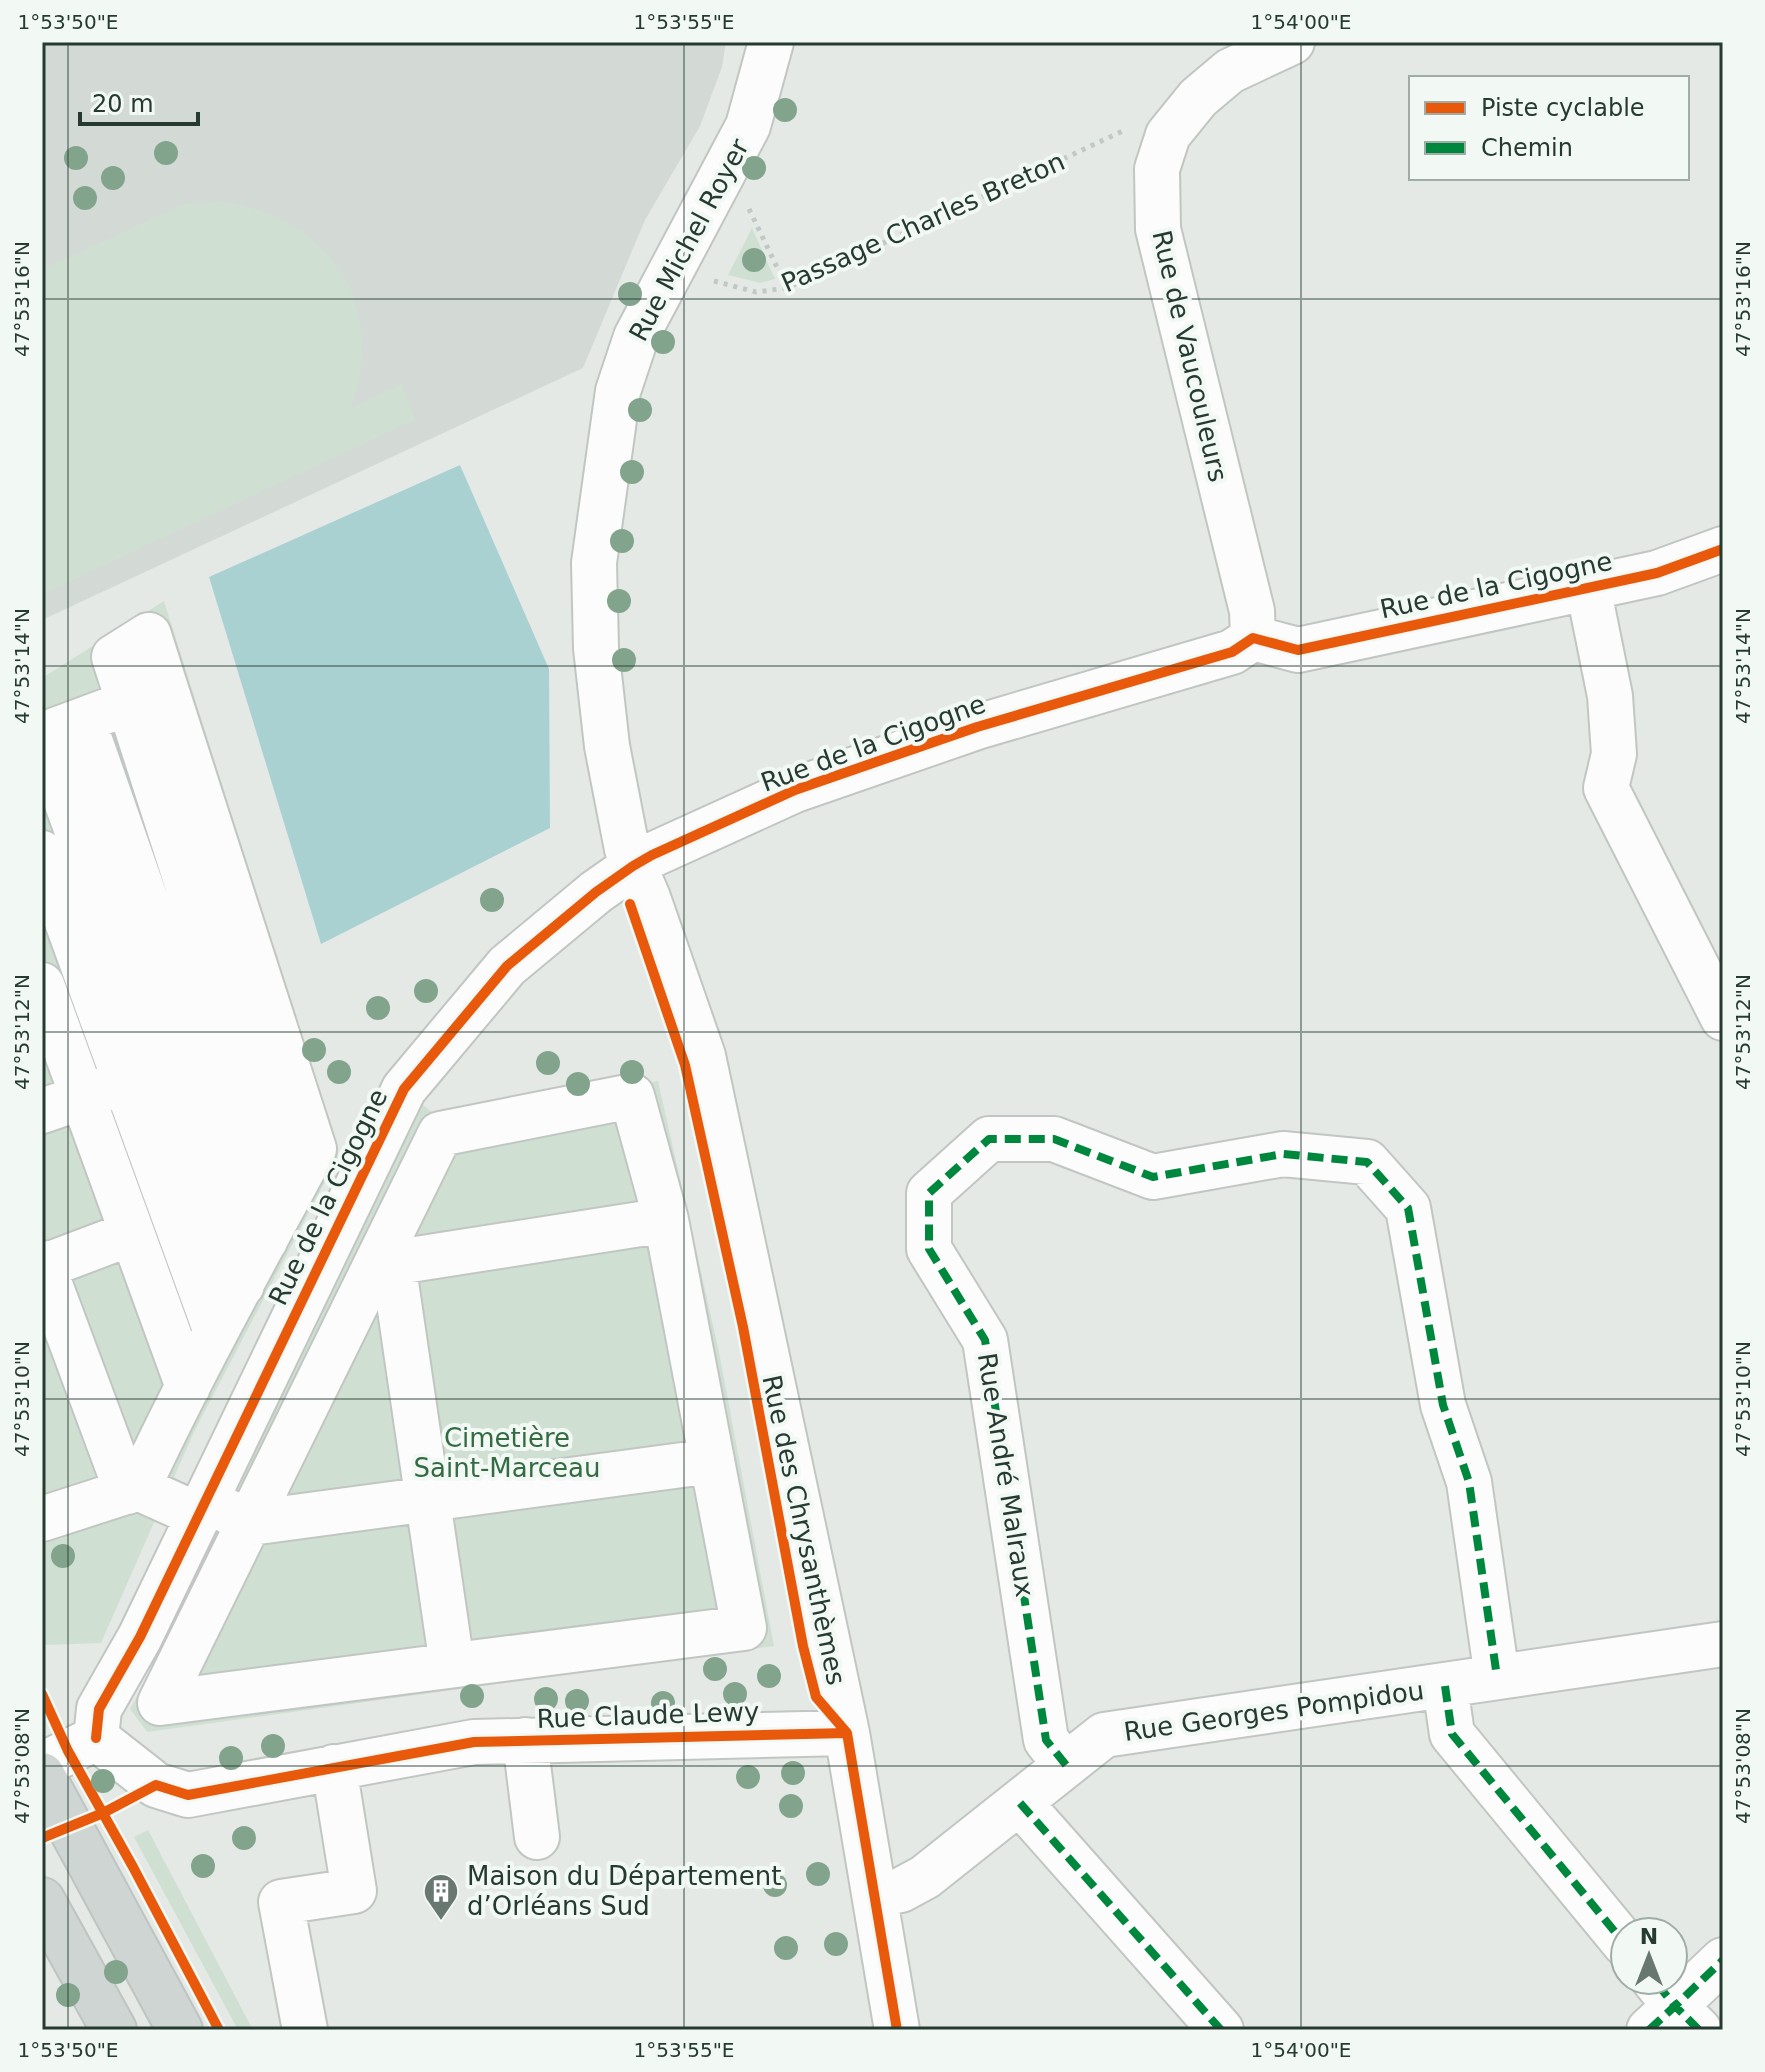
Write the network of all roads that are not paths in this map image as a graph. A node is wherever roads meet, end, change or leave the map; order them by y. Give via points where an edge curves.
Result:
1 (771, 42) edge
2 (1292, 42) edge
3 (1723, 549) edge
4 (1588, 587) junction
5 (1253, 638) junction
6 (42, 853) edge
7 (633, 866) junction
8 (42, 985) edge
9 (1723, 1018) edge
10 (200, 1055) junction
11 (82, 1097) junction
12 (42, 1111) edge
13 (666, 1220) junction
14 (132, 1233) junction
15 (265, 1241) junction
16 (385, 1263) junction
17 (42, 1265) edge
18 (242, 1285) junction
19 (216, 1332) junction
20 (188, 1387) junction
21 (712, 1461) junction
22 (133, 1490) junction
23 (427, 1499) junction
24 (202, 1508) junction
25 (42, 1519) edge
26 (250, 1523) junction
27 (1723, 1644) edge
28 (452, 1665) junction
29 (1497, 1677) junction
30 (1445, 1686) junction
31 (847, 1733) junction
32 (96, 1738) junction
33 (525, 1740) junction
34 (42, 1765) edge
35 (1066, 1765) junction
36 (334, 1767) junction
37 (42, 1775) edge
38 (1020, 1803) junction
39 (537, 1837) dead end
40 (876, 1895) junction
41 (42, 1900) edge
42 (1609, 1925) edge
43 (1723, 1960) edge
44 (1669, 2011) edge
45 (114, 2030) edge
46 (180, 2030) edge
47 (305, 2030) edge
48 (897, 2030) edge
49 (1221, 2030) edge

1 - 7 street, Rue Michel Royer via 748,126 636,337 618,391 594,563 596,648 607,746
2 - 5 street, Rue de Vaucouleurs via 1230,71 1198,98 1168,135 1157,169 1158,229 1252,611
3 - 4 street, Rue de la Cigogne via 1657,573
4 - 5 street, Rue de la Cigogne via 1298,650
4 - 9 street via 1610,696 1614,754 1606,788
5 - 7 street, Rue de la Cigogne via 1232,652 977,727 795,790
6 - 10 street
7 - 24 street, Rue de la Cigogne via 507,966 404,1089
7 - 31 street, Rue des Chrysanthèmes via 703,1056
8 - 11 street
10 - 10 street via 83,720 147,696
10 - 11 street
10 - 15 street
10 - 15 street via 288,1198
10 - 18 street
10 - 19 street
11 - 12 street
11 - 14 street
13 - 16 street
13 - 16 street via 632,1096 440,1134
13 - 21 street
14 - 17 street
14 - 20 street
15 - 18 street
16 - 23 street
16 - 26 street
17 - 22 street
18 - 19 street
19 - 20 street
20 - 22 street
21 - 23 street
21 - 28 street via 744,1628
22 - 24 street
22 - 25 street
23 - 26 street
23 - 28 street
24 - 26 street
24 - 32 street, Rue de la Cigogne via 99,1709
26 - 28 street via 160,1703
27 - 29 street, Rue Georges Pompidou
29 - 30 street, Rue Georges Pompidou
29 - 35 street, Rue André Malraux via 1469,1482 1443,1405 1408,1208 1367,1162 1283,1154 1153,1177 1054,1139 989,1139 929,1193 929,1249 985,1340 1046,1740
30 - 35 street, Rue Georges Pompidou via 1104,1735
30 - 42 street via 1452,1734
31 - 33 street, Rue Claude Lewy
31 - 40 street
32 - 34 street
32 - 36 street, Rue Claude Lewy via 156,1785 188,1795
33 - 36 street, Rue Claude Lewy via 474,1742
33 - 39 street
35 - 38 street, Rue Georges Pompidou
36 - 47 street via 354,1891 281,1902
37 - 46 main road
38 - 40 street, Rue Georges Pompidou via 925,1877
38 - 49 street
40 - 48 street
41 - 45 main road
43 - 44 street

